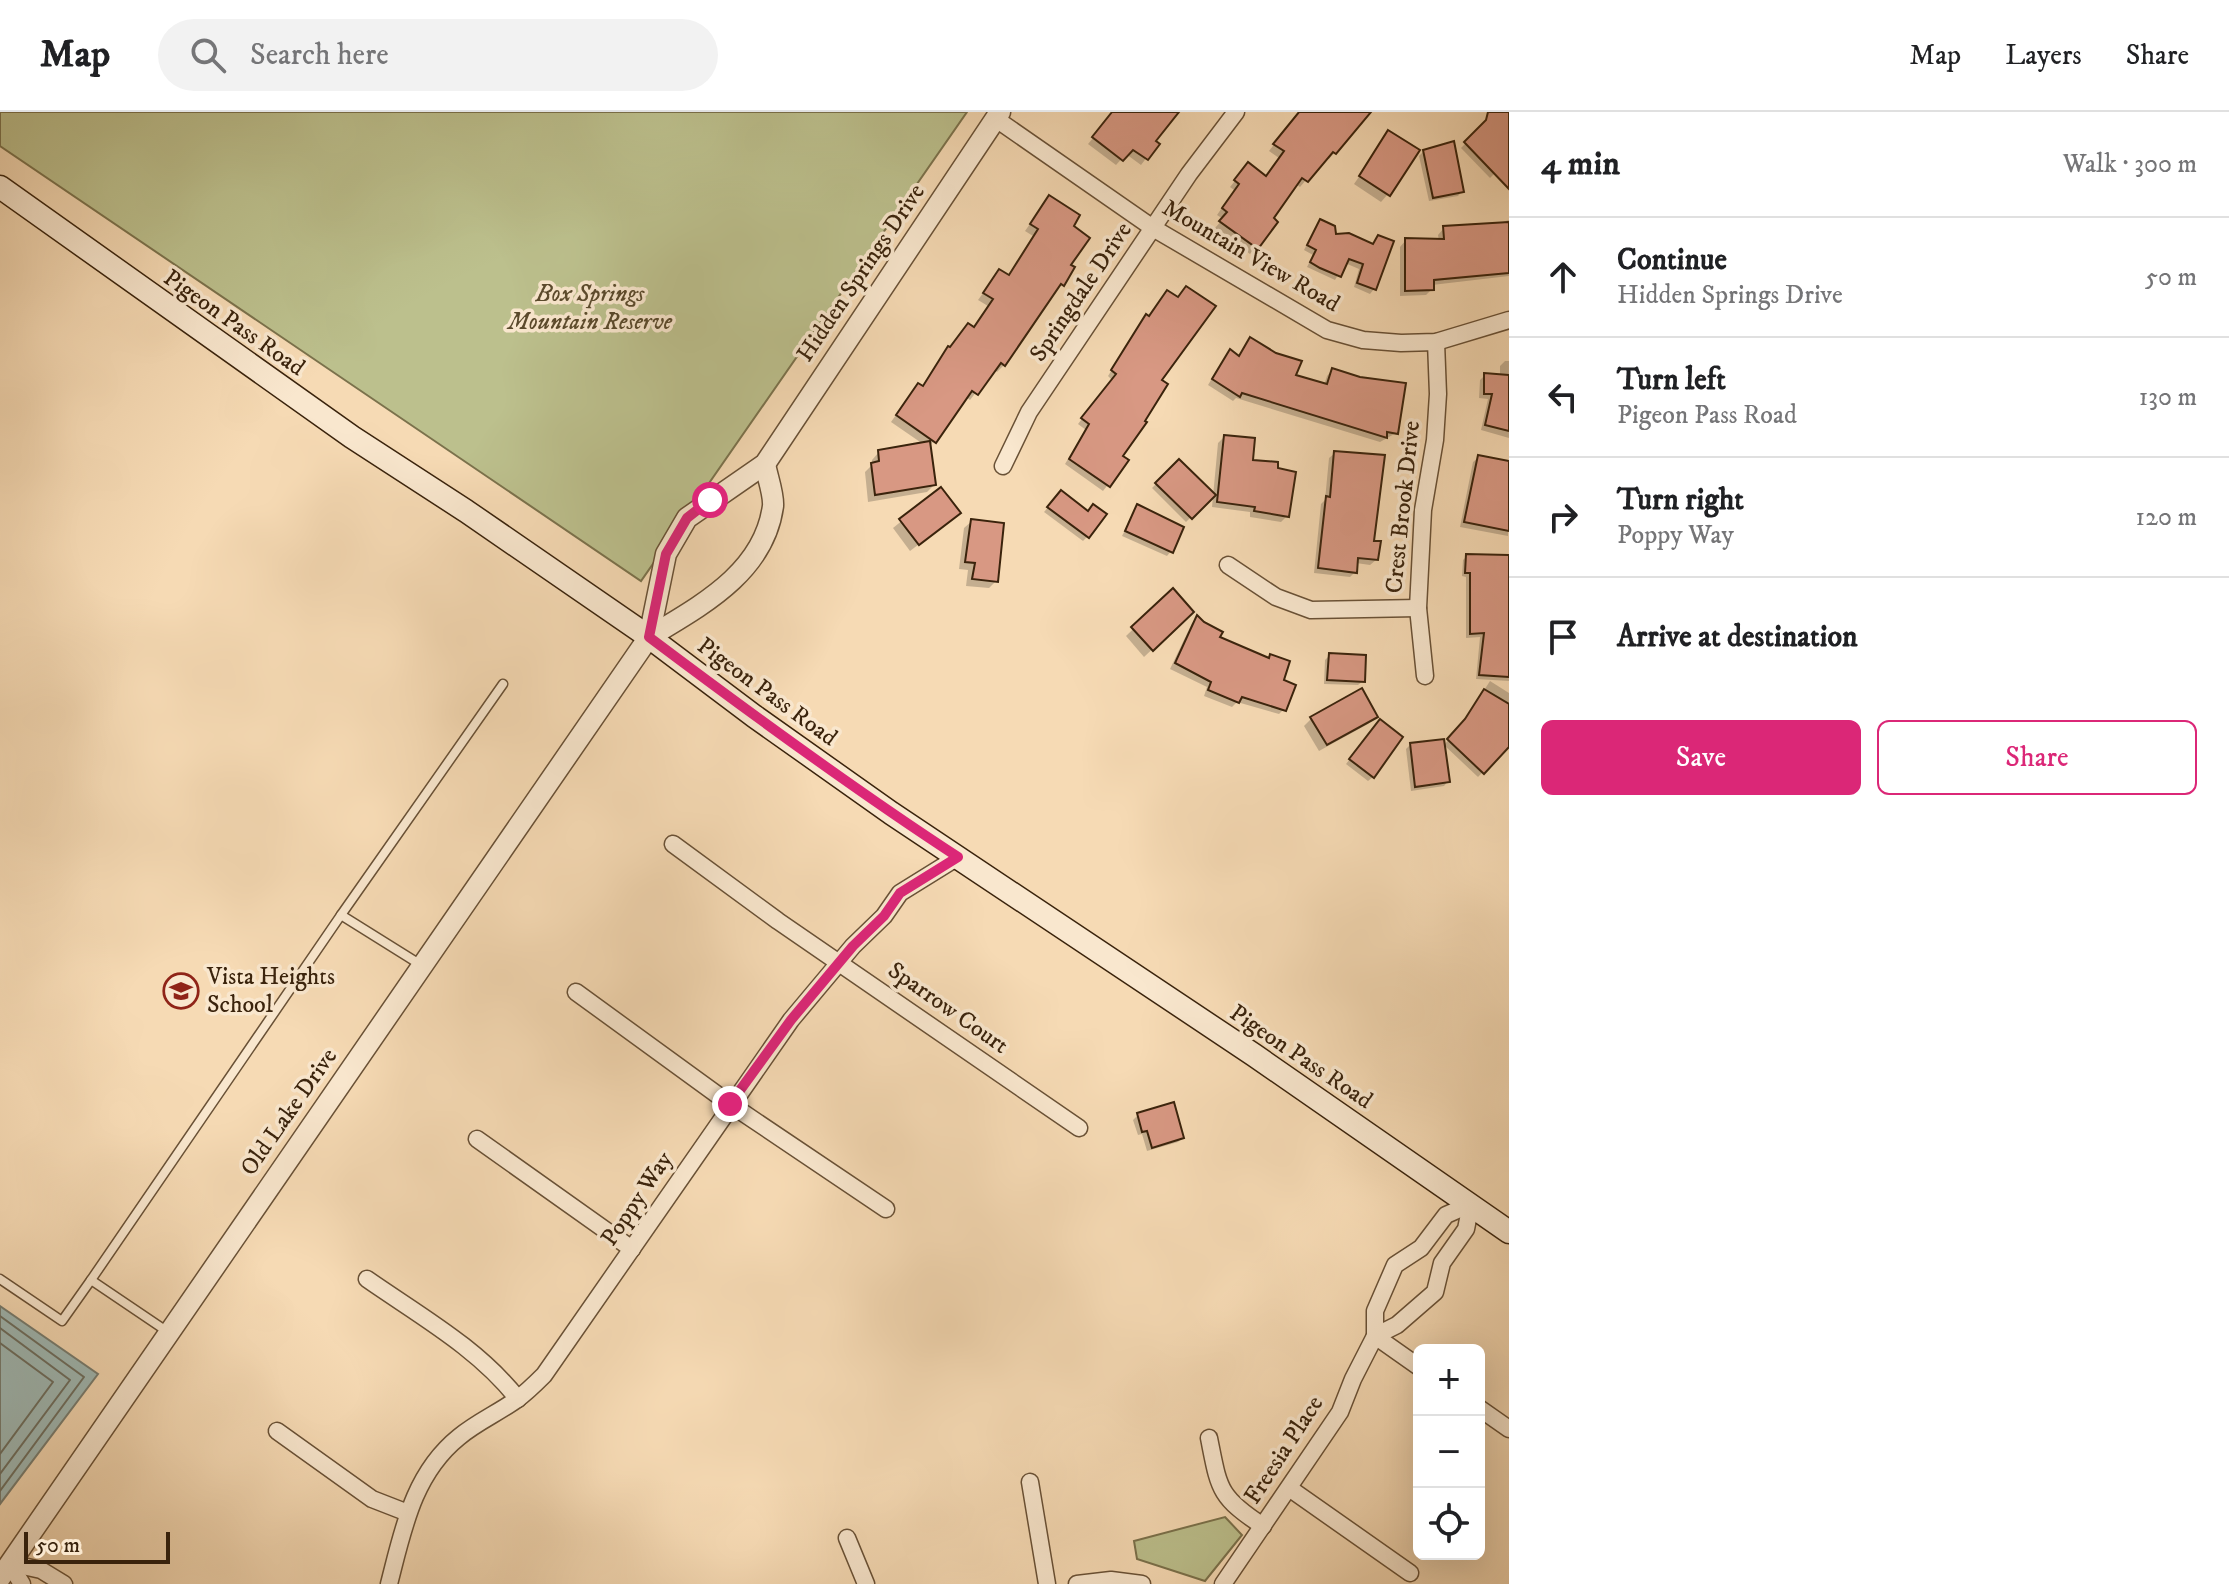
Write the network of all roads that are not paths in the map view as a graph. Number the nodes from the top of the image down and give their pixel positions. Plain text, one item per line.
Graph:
1 (1236, 112) edge
2 (998, 115) edge
3 (0, 187) edge
4 (1153, 228) junction
5 (1509, 320) edge
6 (1436, 342) junction
7 (765, 464) junction
8 (1003, 466) dead end
9 (1228, 565) dead end
10 (1418, 608) junction
11 (649, 637) junction
12 (1425, 676) dead end
13 (503, 684) dead end
14 (673, 844) dead end
15 (958, 857) junction
16 (341, 915) junction
17 (840, 963) junction
18 (422, 965) junction
19 (576, 992) dead end
20 (730, 1104) junction
21 (1079, 1128) dead end
22 (477, 1139) dead end
23 (1471, 1204) junction
24 (886, 1209) dead end
25 (1509, 1232) edge
26 (632, 1249) junction
27 (0, 1279) edge
28 (367, 1279) dead end
29 (91, 1280) junction
30 (169, 1333) junction
31 (1375, 1336) junction
32 (1413, 1363) edge
33 (518, 1399) junction
34 (1485, 1412) edge
35 (1509, 1429) edge
36 (277, 1431) dead end
37 (1209, 1438) dead end
38 (1030, 1482) dead end
39 (1289, 1488) junction
40 (408, 1513) junction
41 (1263, 1526) junction
42 (847, 1538) dead end
43 (5, 1570) edge
44 (1410, 1573) dead end
45 (22, 1584) edge
46 (64, 1584) edge
47 (389, 1584) edge
48 (866, 1584) edge
49 (1047, 1584) edge
50 (1077, 1584) edge
51 (1142, 1584) edge
52 (1223, 1584) edge

1 - 4 street, Springdale Drive
2 - 4 street, Mountain View Road
2 - 7 street, Hidden Springs Drive
3 - 11 main road, Pigeon Pass Road
4 - 6 street, Mountain View Road
4 - 8 street, Springdale Drive
5 - 6 street, Mountain View Road
6 - 10 street, Crest Brook Drive
7 - 11 street, Hidden Springs Drive
7 - 11 street
9 - 10 street
10 - 12 street, Crest Brook Drive
11 - 15 main road, Pigeon Pass Road
11 - 18 street, Old Lake Drive
13 - 16 lane
14 - 17 street, Sparrow Court
15 - 17 street, Poppy Way
15 - 23 main road, Pigeon Pass Road
16 - 18 lane
16 - 29 lane
17 - 20 street, Poppy Way
17 - 21 street, Sparrow Court
18 - 30 street, Old Lake Drive
19 - 20 street
20 - 24 street
20 - 26 street, Poppy Way
22 - 26 street
23 - 25 main road, Pigeon Pass Road
23 - 31 street
23 - 31 street
26 - 33 street, Poppy Way
27 - 29 lane
28 - 33 street
29 - 30 lane
30 - 43 street, Old Lake Drive
31 - 32 street
31 - 39 street, Freesia Place
33 - 40 street, Poppy Way
34 - 35 street
36 - 40 street
37 - 41 street
38 - 49 street
39 - 41 street, Freesia Place
39 - 44 street
40 - 47 street, Poppy Way
41 - 52 street, Freesia Place
42 - 48 street
43 - 45 street
43 - 46 street
50 - 51 street

